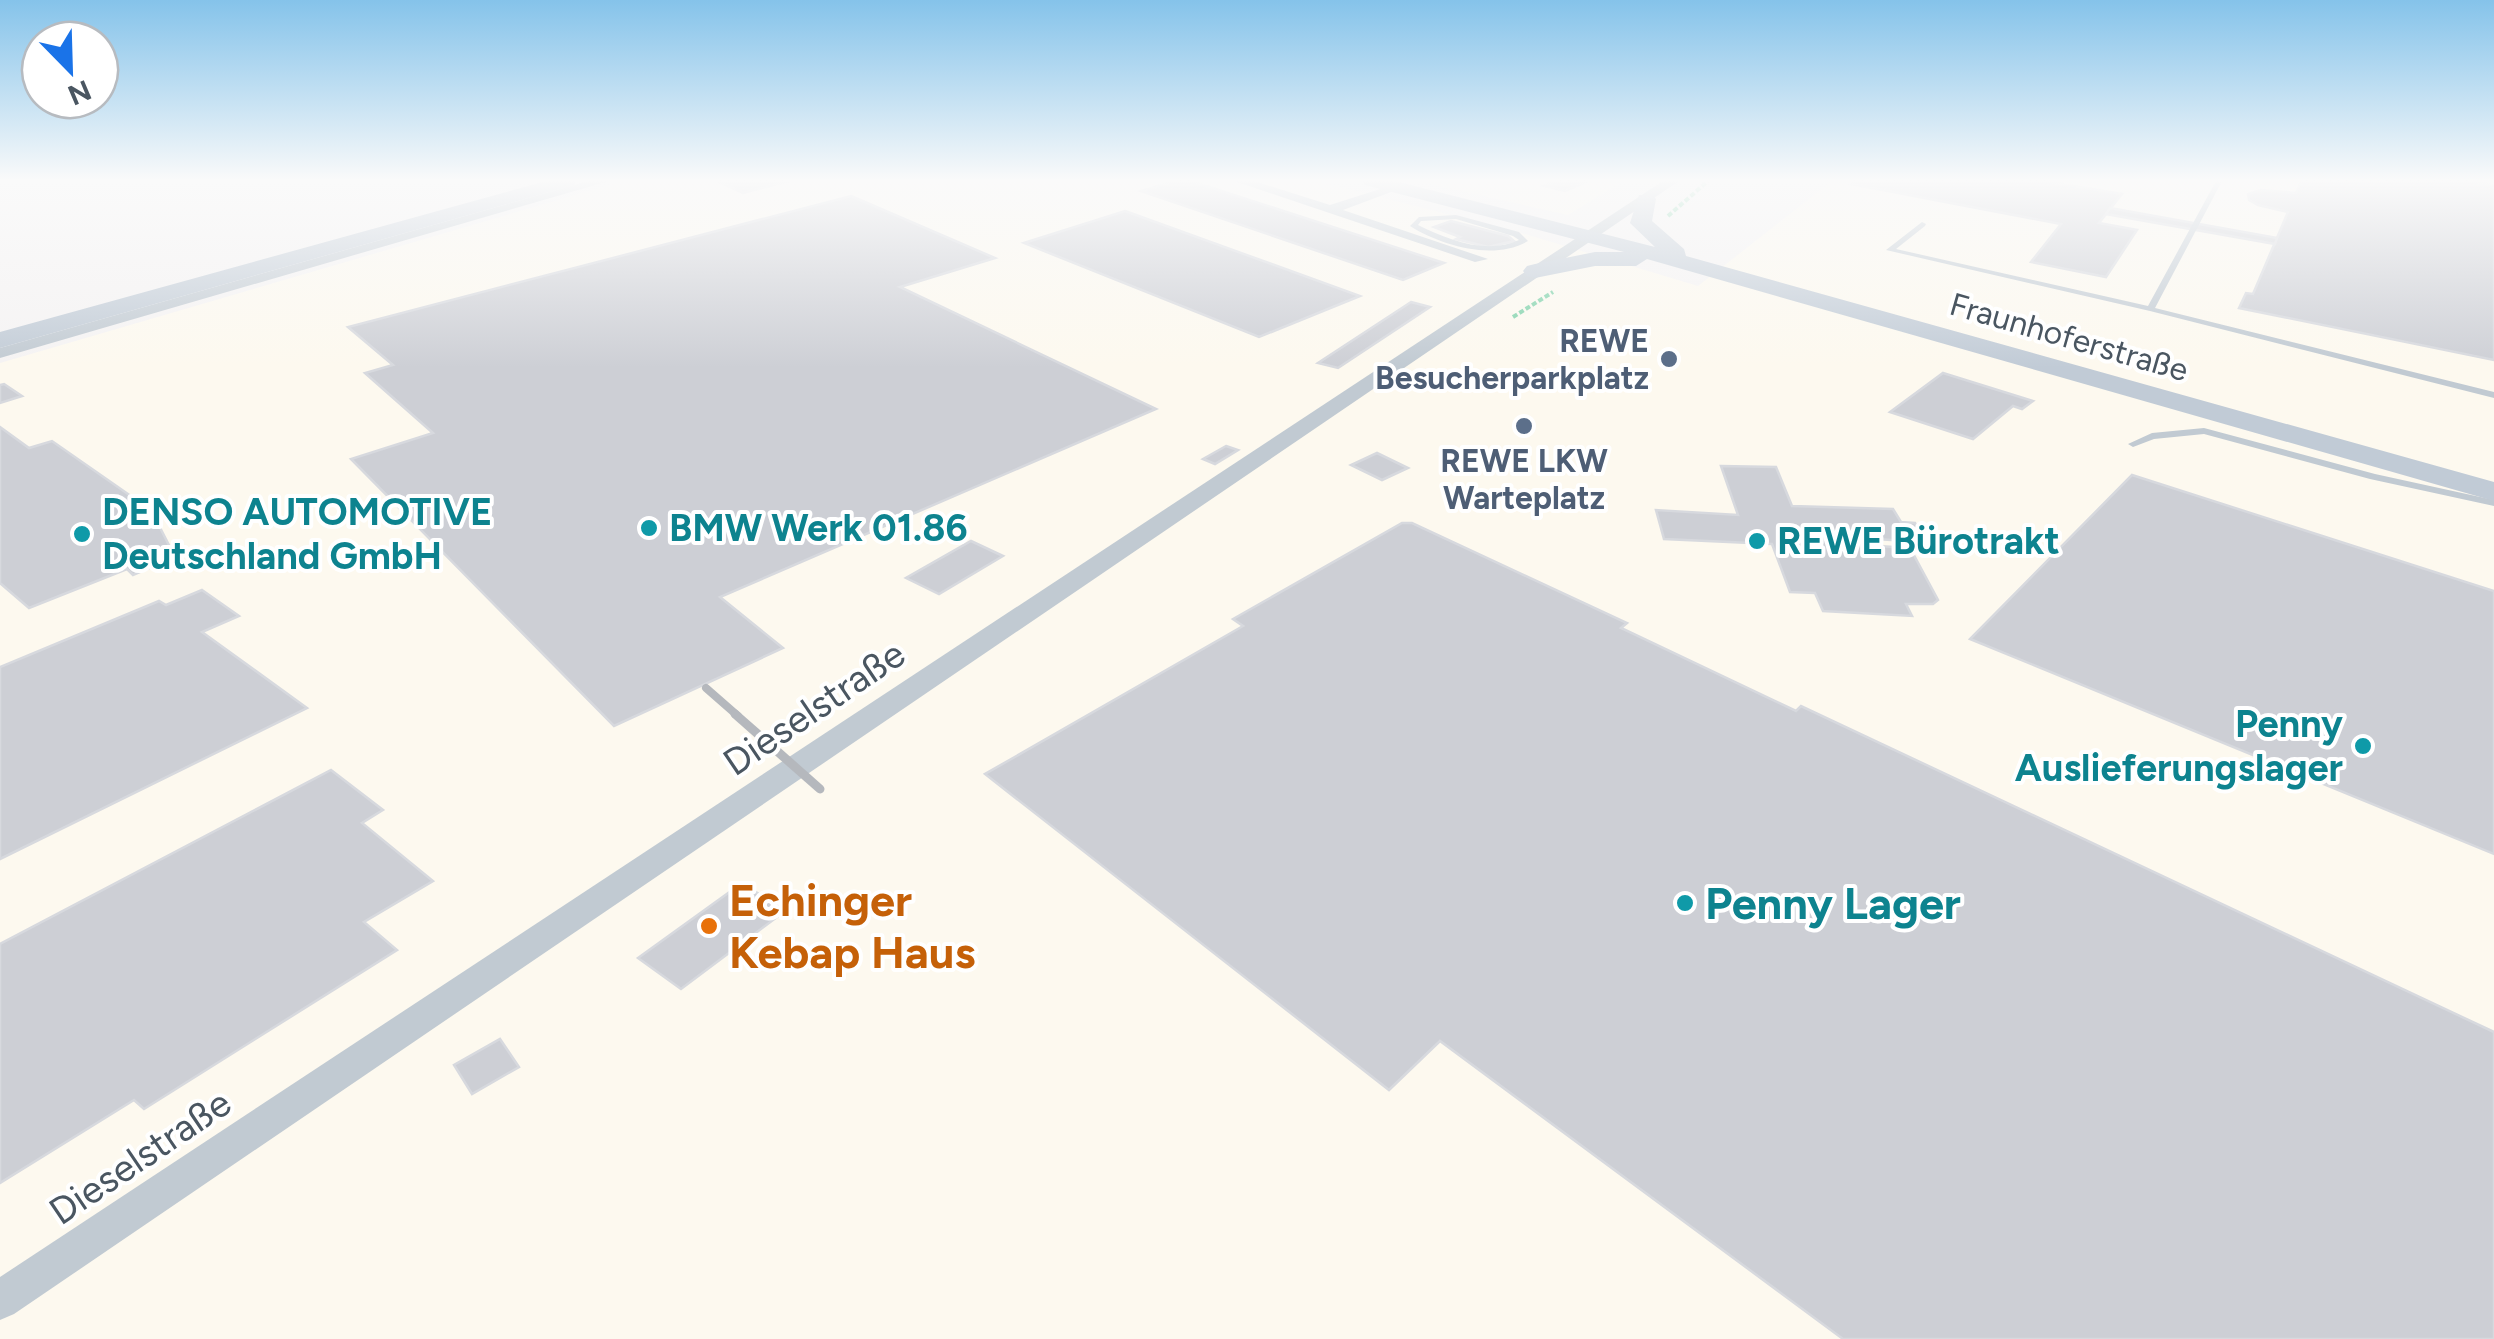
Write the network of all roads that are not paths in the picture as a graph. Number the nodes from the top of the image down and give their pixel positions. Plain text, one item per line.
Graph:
1 (344, 243) edge
2 (385, 243) edge
3 (1434, 243) edge
4 (1467, 243) edge
5 (1520, 243) edge
6 (1579, 243) edge
7 (1617, 243) edge
8 (1660, 243) edge
9 (1898, 243) edge
10 (2185, 243) edge
11 (1480, 259) dead end
12 (1690, 264) junction
13 (1535, 271) junction
14 (1722, 274) junction
15 (2150, 309) junction
16 (0, 340) edge
17 (0, 354) edge
18 (2494, 395) edge
19 (2133, 444) dead end
20 (2494, 492) edge
21 (2494, 503) edge
22 (0, 1300) edge

1 - 16 main road
2 - 17 street
3 - 11 street
4 - 5 lane
6 - 13 street, Dieselstraße
7 - 12 main road, Fraunhoferstraße
8 - 12 main road
9 - 15 lane
10 - 15 lane
12 - 14 main road, Fraunhoferstraße
13 - 14 main road
13 - 22 street, Dieselstraße
14 - 20 main road, Fraunhoferstraße
15 - 18 lane
19 - 21 lane

